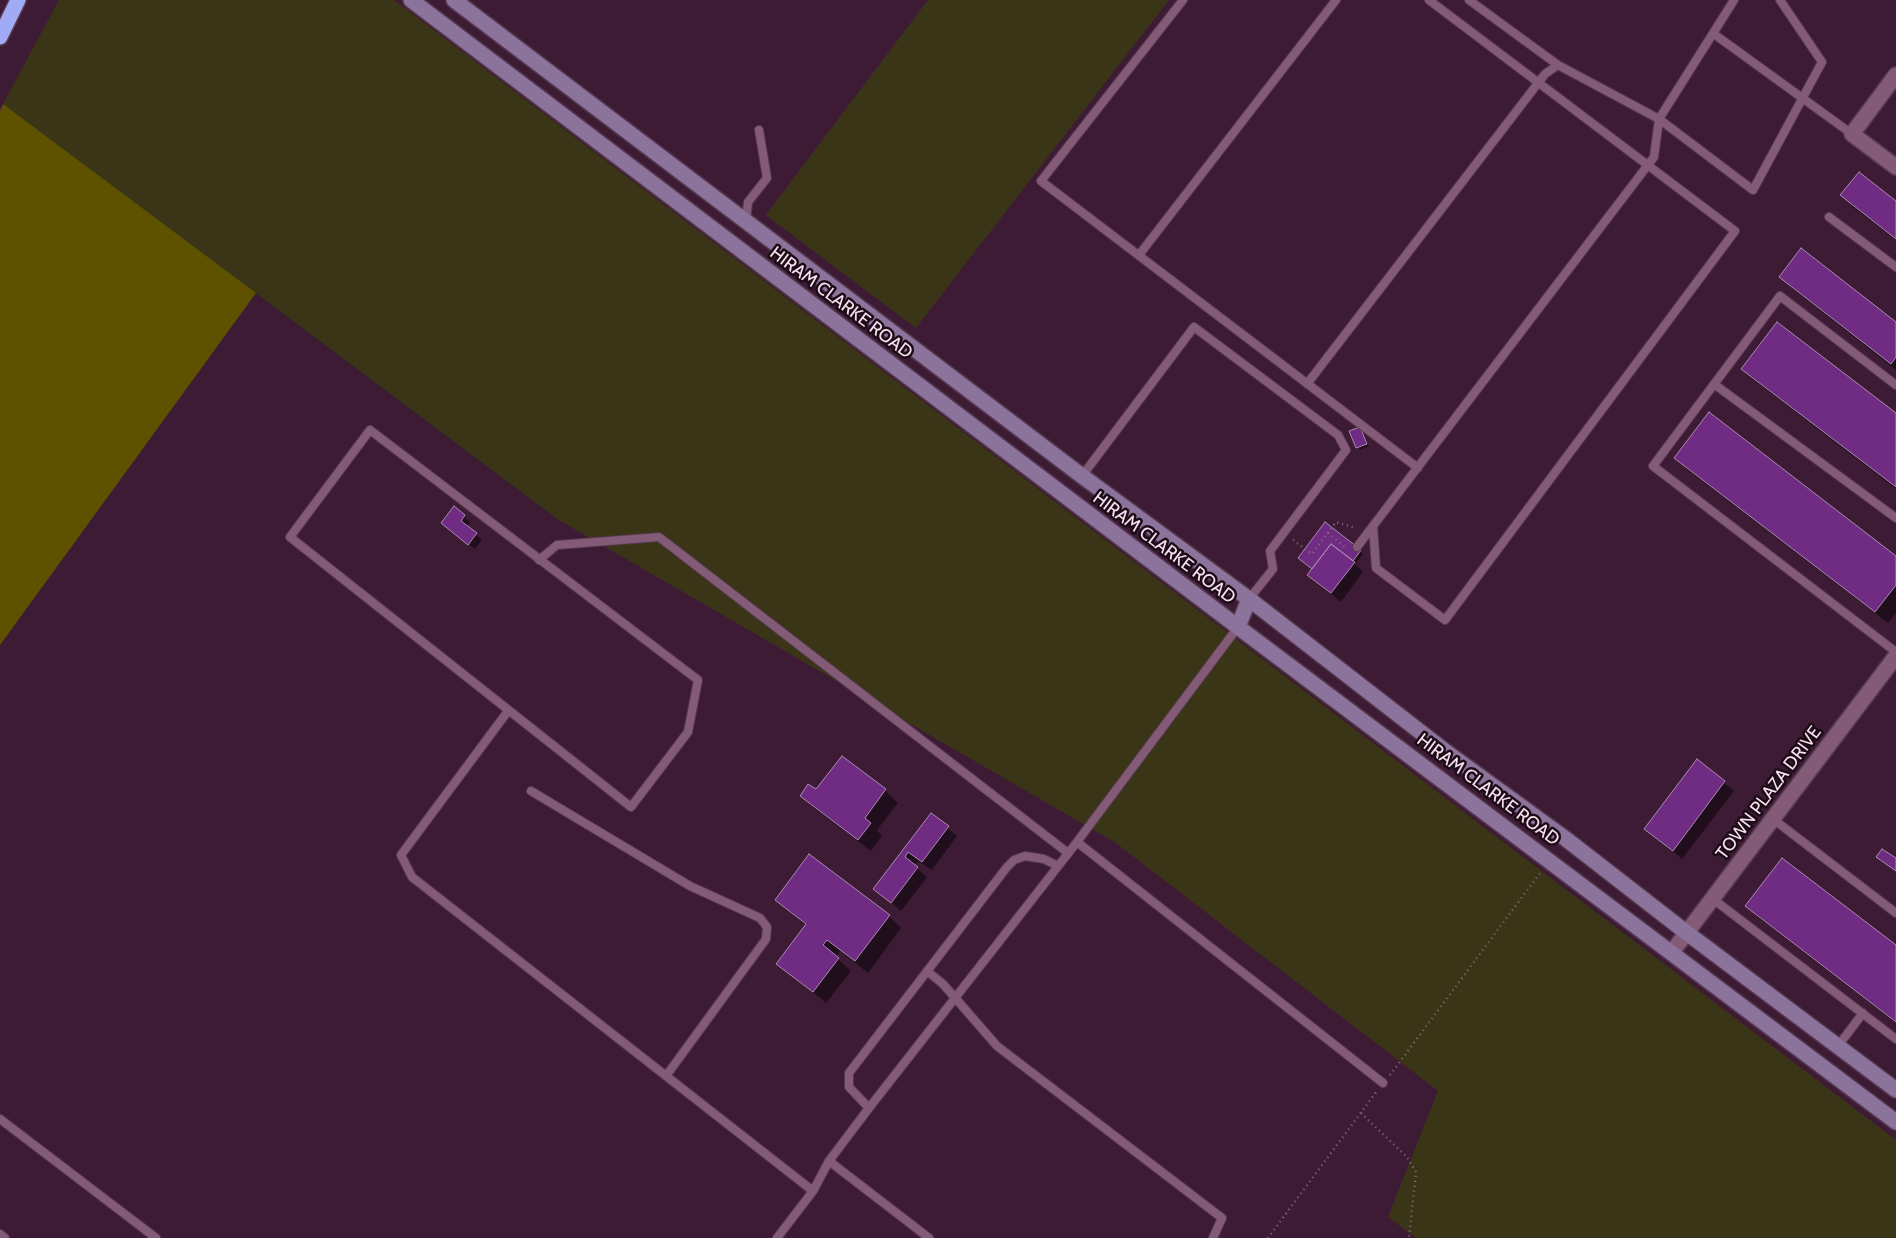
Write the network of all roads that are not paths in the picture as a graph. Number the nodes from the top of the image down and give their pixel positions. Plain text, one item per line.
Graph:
1 (18, 0) edge
2 (411, 0) edge
3 (454, 0) edge
4 (1183, 0) edge
5 (1336, 0) edge
6 (1429, 0) edge
7 (1469, 0) edge
8 (1734, 0) edge
9 (1780, 0) edge
10 (1479, 3) edge
11 (1714, 34) junction
12 (0, 37) edge
13 (1558, 65) junction
14 (1896, 75) edge
15 (555, 77) junction
16 (1538, 82) junction
17 (539, 97) junction
18 (1802, 99) junction
19 (1660, 119) junction
20 (759, 130) dead end
21 (1852, 134) junction
22 (1648, 165) junction
23 (1896, 167) edge
24 (1829, 217) dead end
25 (746, 221) junction
26 (730, 242) junction
27 (1139, 255) junction
28 (1896, 267) edge
29 (916, 349) junction
30 (900, 371) junction
31 (1307, 384) junction
32 (1714, 384) junction
33 (1896, 385) edge
34 (1418, 468) junction
35 (1082, 476) junction
36 (1069, 499) junction
37 (1896, 518) edge
38 (1371, 529) junction
39 (1357, 547) road end
40 (539, 560) junction
41 (1250, 599) junction
42 (1238, 627) junction
43 (1896, 652) edge
44 (1896, 656) edge
45 (508, 711) junction
46 (1445, 751) junction
47 (1431, 771) junction
48 (530, 791) dead end
49 (1773, 819) junction
50 (1078, 842) junction
51 (1068, 854) junction
52 (1058, 866) junction
53 (1713, 899) junction
54 (1896, 913) edge
55 (1687, 933) junction
56 (1672, 952) junction
57 (927, 971) junction
58 (954, 999) junction
59 (1863, 1013) junction
60 (1896, 1038) edge
61 (1838, 1046) junction
62 (1823, 1066) junction
63 (666, 1076) junction
64 (1383, 1083) road end
65 (1896, 1090) edge
66 (869, 1108) junction
67 (0, 1119) edge
68 (1896, 1122) edge
69 (829, 1161) junction
70 (813, 1191) junction
71 (0, 1234) edge
72 (5, 1238) edge
73 (156, 1238) edge
74 (777, 1238) edge
75 (929, 1238) edge
76 (1213, 1238) edge

1 - 12 highway
2 - 17 main road, HIRAM CLARKE ROAD
3 - 15 main road, HIRAM CLARKE ROAD
4 - 27 lane
5 - 27 lane
6 - 16 lane
7 - 10 lane
8 - 11 lane
9 - 18 lane
10 - 13 lane
11 - 18 lane
11 - 19 lane
13 - 16 lane
13 - 19 lane
14 - 21 street
15 - 17 main road
15 - 25 main road, HIRAM CLARKE ROAD
16 - 22 lane
16 - 31 lane
17 - 26 main road, HIRAM CLARKE ROAD
18 - 19 lane
18 - 21 lane
19 - 22 lane
20 - 25 lane
21 - 23 street
22 - 34 lane
22 - 38 lane
24 - 28 lane
25 - 26 main road
25 - 29 main road, HIRAM CLARKE ROAD
26 - 30 main road, HIRAM CLARKE ROAD
27 - 31 lane
29 - 30 main road
29 - 35 main road, HIRAM CLARKE ROAD
30 - 36 main road, HIRAM CLARKE ROAD
31 - 34 lane
32 - 33 lane
32 - 37 lane
32 - 43 lane
34 - 38 lane
35 - 36 main road
35 - 41 main road, HIRAM CLARKE ROAD
35 - 41 lane
36 - 42 main road, HIRAM CLARKE ROAD
38 - 39 lane
40 - 45 lane
40 - 45 lane
40 - 51 lane
41 - 42 main road
41 - 46 main road, HIRAM CLARKE ROAD
42 - 47 main road, HIRAM CLARKE ROAD
42 - 50 lane
44 - 49 street, TOWN PLAZA DRIVE
45 - 63 lane
46 - 47 main road
46 - 55 main road, HIRAM CLARKE ROAD
47 - 56 main road, HIRAM CLARKE ROAD
48 - 63 lane
49 - 53 street, TOWN PLAZA DRIVE
49 - 54 lane
50 - 51 lane
50 - 64 lane
51 - 52 lane
52 - 57 lane
52 - 58 lane
53 - 55 street, TOWN PLAZA DRIVE
53 - 59 lane
55 - 56 street, TOWN PLAZA DRIVE
55 - 61 main road, HIRAM CLARKE ROAD
56 - 62 main road, HIRAM CLARKE ROAD
57 - 58 lane
57 - 66 lane
58 - 66 lane
58 - 76 lane
59 - 60 lane
59 - 61 lane
61 - 62 main road
61 - 65 main road, HIRAM CLARKE ROAD
62 - 68 main road, HIRAM CLARKE ROAD
63 - 70 lane
66 - 69 lane
67 - 73 lane
69 - 70 lane
69 - 75 lane
70 - 74 lane
71 - 72 lane

